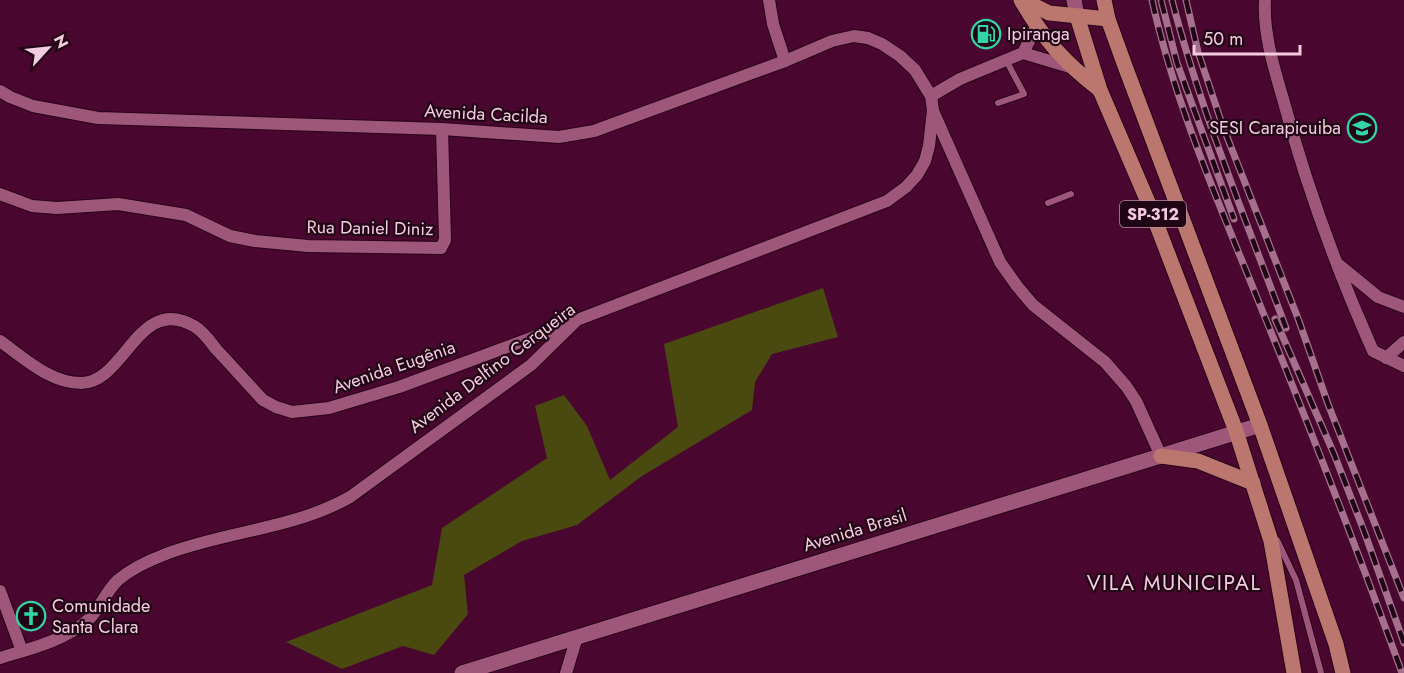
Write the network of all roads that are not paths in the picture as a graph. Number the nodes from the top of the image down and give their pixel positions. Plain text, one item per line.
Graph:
1 (769, 0) edge
2 (1022, 0) edge
3 (1074, 0) edge
4 (1104, 0) edge
5 (1265, 0) edge
6 (1077, 16) junction
7 (1108, 19) junction
8 (1036, 27) junction
9 (1023, 53) junction
10 (1006, 60) junction
11 (785, 61) junction
12 (1070, 67) junction
13 (1100, 90) junction
14 (0, 91) edge
15 (931, 96) junction
16 (998, 103) dead end
17 (933, 110) junction
18 (442, 129) junction
19 (0, 194) edge
20 (1071, 194) dead end
21 (1048, 203) dead end
22 (1335, 262) junction
23 (1404, 308) edge
24 (577, 321) junction
25 (0, 341) edge
26 (1404, 342) edge
27 (1386, 358) junction
28 (1404, 366) edge
29 (1260, 425) junction
30 (1236, 431) junction
31 (1161, 456) junction
32 (1253, 483) junction
33 (1261, 507) junction
34 (0, 591) edge
35 (577, 637) junction
36 (22, 651) junction
37 (0, 658) edge
38 (488, 670) edge
39 (462, 673) edge
40 (566, 673) edge
41 (1294, 673) edge
42 (1321, 673) edge
43 (1343, 673) edge

1 - 11 street
2 - 6 main road
2 - 8 main road
3 - 6 main road, SP-312
4 - 7 main road, SP-312
5 - 22 street
6 - 7 main road
6 - 13 main road, SP-312
7 - 29 main road, SP-312
8 - 9 street
8 - 12 main road
9 - 10 street
9 - 12 street
10 - 15 street
10 - 16 lane
11 - 15 street, Avenida Cacilda
11 - 18 street, Avenida Cacilda
12 - 13 main road
13 - 30 main road, SP-312
14 - 18 street, Avenida Cacilda
15 - 17 street, Avenida Delfino Cerqueira
17 - 24 street, Avenida Delfino Cerqueira
17 - 31 street
18 - 19 street, Rua Daniel Diniz
20 - 21 lane
22 - 23 street
22 - 27 street
24 - 25 street, Avenida Eugênia
24 - 36 street, Avenida Delfino Cerqueira
26 - 27 street
27 - 28 street
29 - 30 main road, Avenida Brasil
29 - 43 main road, SP-312
30 - 31 main road, Avenida Brasil
30 - 32 main road, SP-312
31 - 32 main road
31 - 35 main road, Avenida Brasil
32 - 33 main road, SP-312
33 - 41 main road, SP-312
33 - 42 lane
34 - 36 street
35 - 38 main road, Avenida Brasil
35 - 40 street
36 - 37 street, Avenida Delfino Cerqueira
38 - 39 main road, Avenida Brasil

